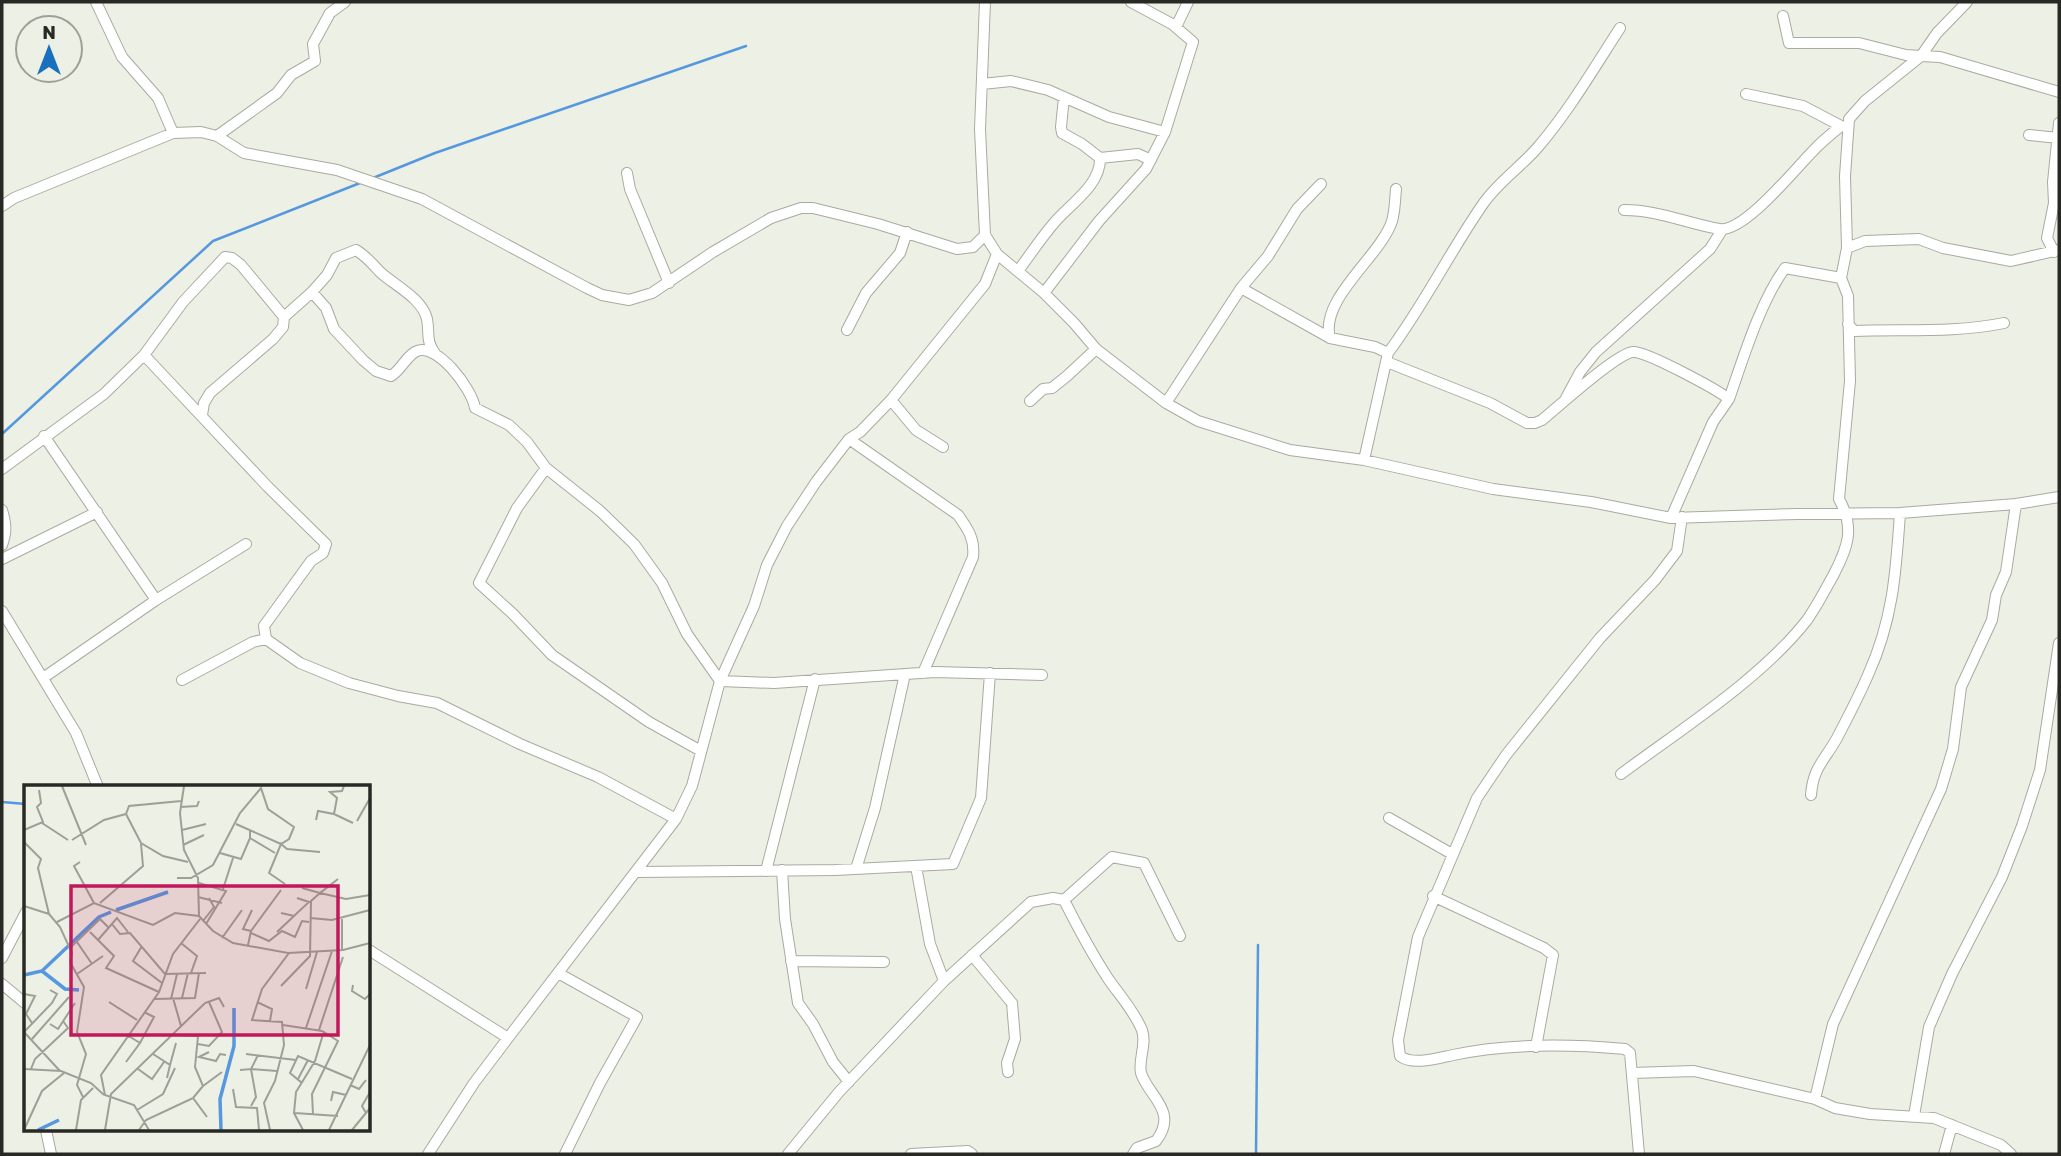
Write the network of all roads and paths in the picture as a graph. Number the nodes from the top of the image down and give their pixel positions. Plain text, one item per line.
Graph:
1 (96, 2) edge
2 (345, 2) edge
3 (985, 2) edge
4 (1131, 2) edge
5 (1188, 2) edge
6 (1967, 2) edge
7 (1783, 16) dead end
8 (1175, 27) junction
9 (1619, 28) dead end
10 (1921, 56) junction
11 (982, 84) junction
12 (2059, 92) edge
13 (1746, 94) dead end
14 (1064, 97) junction
15 (1849, 102) dead end
16 (1845, 122) junction
17 (2059, 123) edge
18 (1165, 132) junction
19 (173, 133) junction
20 (2029, 135) dead end
21 (217, 136) junction
22 (2058, 138) edge
23 (1100, 158) junction
24 (1152, 160) junction
25 (627, 173) dead end
26 (1321, 184) dead end
27 (1396, 188) dead end
28 (2, 206) edge
29 (1623, 210) dead end
30 (1722, 230) junction
31 (908, 232) junction
32 (985, 235) junction
33 (1847, 248) junction
34 (2057, 251) edge
35 (997, 254) junction
36 (1018, 271) junction
37 (1841, 278) junction
38 (669, 283) junction
39 (1241, 288) junction
40 (312, 292) junction
41 (1044, 293) junction
42 (284, 317) junction
43 (2004, 323) dead end
44 (1848, 324) junction
45 (847, 330) dead end
46 (1330, 338) junction
47 (1096, 349) junction
48 (144, 355) junction
49 (437, 357) junction
50 (1387, 357) junction
51 (1729, 399) junction
52 (891, 400) junction
53 (1030, 401) dead end
54 (1564, 402) junction
55 (1166, 403) junction
56 (202, 415) junction
57 (44, 436) junction
58 (849, 439) junction
59 (943, 447) dead end
60 (1364, 460) junction
61 (546, 468) junction
62 (2, 469) edge
63 (2059, 497) edge
64 (2016, 504) junction
65 (2, 510) edge
66 (97, 512) junction
67 (1900, 513) junction
68 (1848, 515) junction
69 (1676, 518) junction
70 (246, 544) dead end
71 (2, 545) edge
72 (2, 559) edge
73 (156, 600) junction
74 (2, 611) edge
75 (265, 639) junction
76 (2059, 643) edge
77 (923, 673) junction
78 (990, 673) junction
79 (905, 674) junction
80 (1042, 675) dead end
81 (43, 678) junction
82 (815, 679) junction
83 (182, 680) dead end
84 (720, 681) junction
85 (701, 751) junction
86 (1621, 774) dead end
87 (98, 785) edge
88 (1811, 795) dead end
89 (1389, 818) dead end
90 (676, 820) junction
91 (1452, 854) junction
92 (916, 866) junction
93 (856, 869) junction
94 (782, 870) junction
95 (637, 872) junction
96 (766, 872) junction
97 (1433, 896) junction
98 (1064, 900) junction
99 (24, 916) edge
100 (1180, 936) dead end
101 (371, 951) edge
102 (972, 955) junction
103 (2, 958) edge
104 (791, 961) junction
105 (884, 962) dead end
106 (558, 973) junction
107 (944, 981) junction
108 (2, 984) edge
109 (24, 1002) edge
110 (508, 1038) junction
111 (1536, 1047) junction
112 (1008, 1072) dead end
113 (1632, 1073) junction
114 (849, 1082) junction
115 (1815, 1099) junction
116 (1914, 1116) junction
117 (1952, 1125) junction
118 (46, 1132) edge
119 (795, 1153) edge
120 (51, 1154) edge
121 (429, 1154) edge
122 (565, 1154) edge
123 (911, 1154) edge
124 (972, 1154) edge
125 (1133, 1154) edge
126 (1639, 1154) edge
127 (1944, 1154) edge
128 (2011, 1154) edge

1 - 19 street
2 - 21 street
3 - 11 street
4 - 8 street
5 - 8 street
6 - 10 street
7 - 10 street
8 - 18 street
9 - 50 street
10 - 12 street
10 - 16 street
11 - 14 street
11 - 32 street
13 - 16 street
14 - 18 street
14 - 23 street
15 - 16 street
16 - 30 street
16 - 33 street
17 - 22 street
18 - 24 street
19 - 21 street
19 - 28 street
20 - 22 street
21 - 38 street
22 - 34 street
23 - 24 street
23 - 36 street
24 - 41 street
25 - 38 street
26 - 39 street
27 - 46 street
29 - 30 street
30 - 54 street
31 - 32 street
31 - 38 street
31 - 45 street
32 - 35 street
33 - 34 street
33 - 37 street
35 - 36 street
35 - 52 street
36 - 41 street
37 - 44 street
37 - 51 street
39 - 46 street
39 - 55 street
40 - 42 street
40 - 49 street
40 - 49 street
41 - 47 street
42 - 48 street
42 - 56 street
43 - 44 street
44 - 68 street
46 - 50 street
47 - 53 street
47 - 55 street
48 - 56 street
48 - 57 street
49 - 61 street
50 - 54 street
50 - 60 street
51 - 54 street
51 - 69 street
52 - 58 street
52 - 59 street
55 - 60 street
56 - 75 street
57 - 62 street
57 - 66 street
58 - 77 street
58 - 84 street
60 - 69 street
61 - 84 street
61 - 85 street
63 - 64 street
64 - 67 street
64 - 115 street
65 - 71 street
66 - 72 street
66 - 73 street
67 - 68 street
67 - 88 street
68 - 69 street
68 - 86 street
69 - 91 street
70 - 73 street
73 - 81 street
74 - 81 street
75 - 83 street
75 - 90 street
76 - 116 street
77 - 78 street
77 - 79 street
78 - 80 street
78 - 92 street
79 - 82 street
79 - 93 street
81 - 87 street
82 - 84 street
82 - 96 street
84 - 85 street
85 - 90 street
89 - 91 street
90 - 95 street
91 - 97 street
92 - 93 street
92 - 107 street
93 - 94 street
94 - 96 street
94 - 104 street
95 - 96 street
95 - 106 street
97 - 111 street
97 - 111 street
98 - 100 street
98 - 102 street
98 - 125 street
99 - 103 street
101 - 110 street
102 - 107 street
102 - 112 street
104 - 105 street
104 - 114 street
106 - 110 street
106 - 122 street
107 - 114 street
108 - 109 street
110 - 121 street
111 - 113 street
113 - 115 street
113 - 126 street
114 - 119 street
115 - 116 street
116 - 117 street
117 - 127 street
117 - 128 street
118 - 120 street
123 - 124 street

